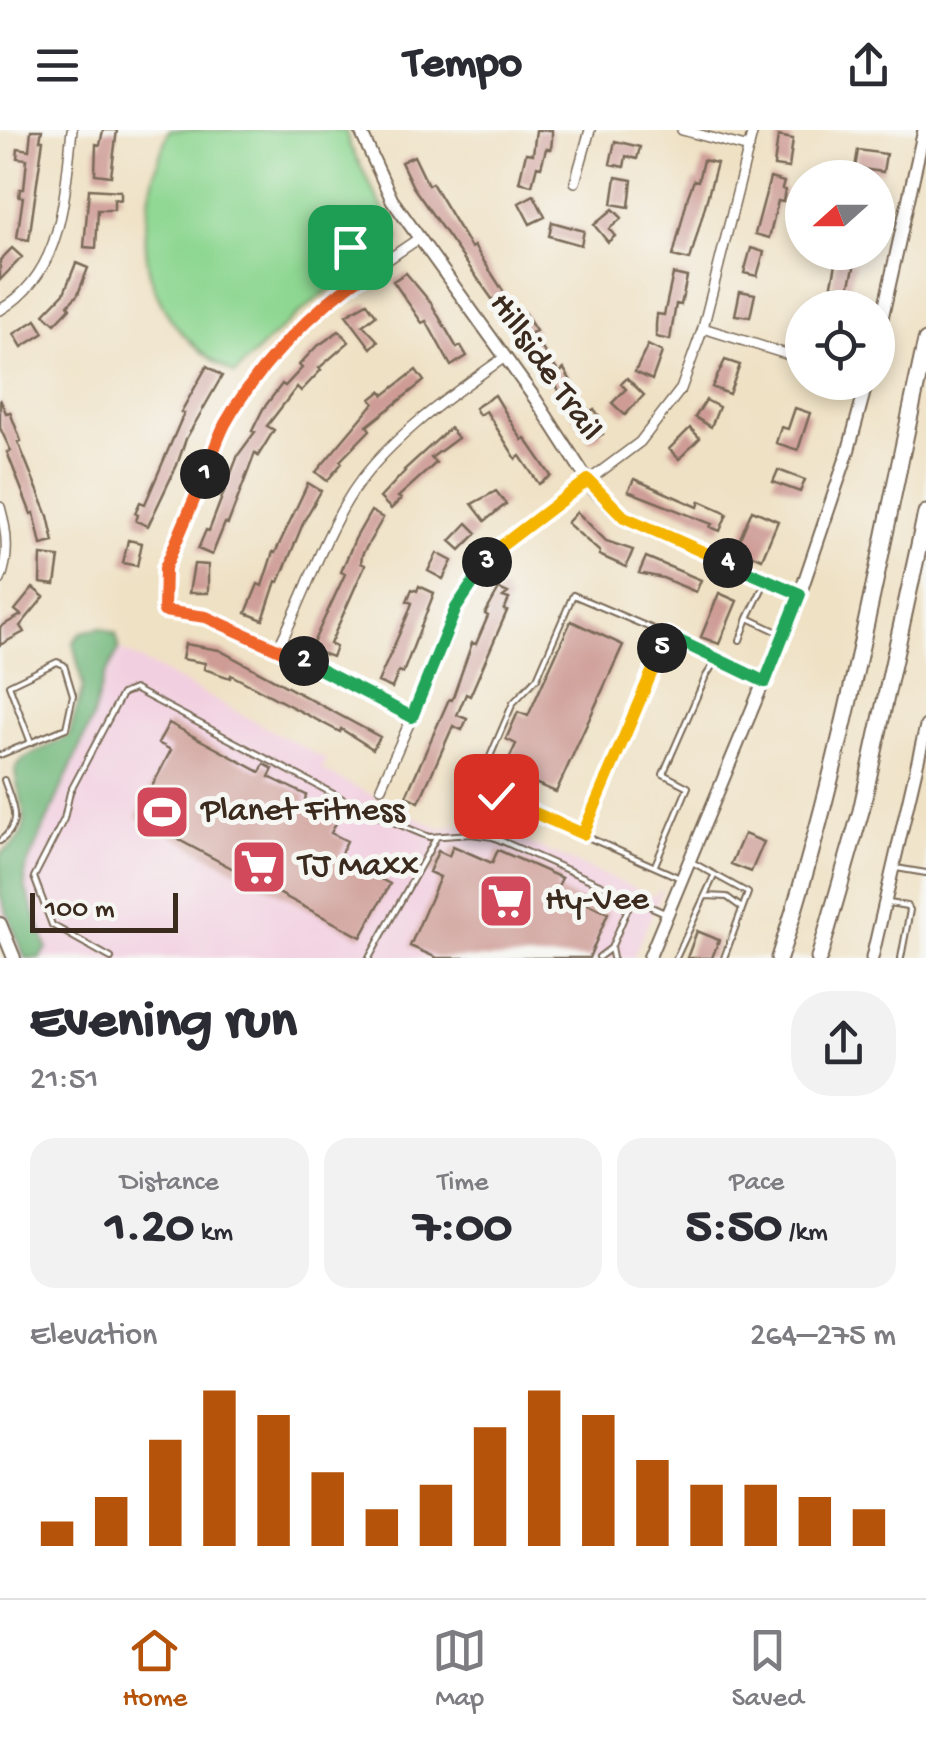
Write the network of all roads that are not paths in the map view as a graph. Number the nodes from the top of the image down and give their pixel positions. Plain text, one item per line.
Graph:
1 (72, 130) edge
2 (360, 130) edge
3 (590, 130) edge
4 (682, 130) edge
5 (754, 130) edge
6 (924, 130) edge
7 (749, 148) junction
8 (575, 182) dead end
9 (380, 228) dead end
10 (418, 238) junction
11 (368, 272) junction
12 (888, 290) edge
13 (0, 310) edge
14 (702, 328) junction
15 (926, 341) edge
16 (785, 354) edge
17 (505, 356) junction
18 (862, 400) edge
19 (588, 480) junction
20 (0, 506) edge
21 (926, 513) edge
22 (767, 579) junction
23 (0, 580) edge
24 (800, 594) junction
25 (748, 618) junction
26 (667, 635) junction
27 (784, 635) junction
28 (740, 640) dead end
29 (278, 648) junction
30 (717, 659) junction
31 (765, 682) junction
32 (412, 717) junction
33 (926, 726) edge
34 (31, 743) junction
35 (0, 755) edge
36 (4, 780) dead end
37 (381, 788) dead end
38 (583, 834) junction
39 (436, 838) junction
40 (0, 841) edge
41 (688, 860) junction
42 (654, 866) junction
43 (893, 867) junction
44 (926, 873) edge
45 (715, 874) junction
46 (680, 878) junction
47 (704, 896) junction
48 (632, 899) junction
49 (884, 903) junction
50 (742, 908) junction
51 (665, 914) junction
52 (0, 924) edge
53 (611, 948) junction
54 (373, 957) edge
55 (599, 957) edge
56 (14, 958) edge
57 (111, 958) edge
58 (612, 958) edge
59 (648, 958) edge
60 (676, 958) edge
61 (724, 958) edge
62 (779, 958) edge
63 (819, 958) edge
64 (872, 958) edge
65 (900, 958) edge

1 - 13 street
2 - 10 street, Hillside Trail
3 - 8 street
4 - 7 street
5 - 7 street
6 - 12 street
7 - 14 street
9 - 11 lane
10 - 11 street
10 - 17 street, Hillside Trail
11 - 29 street
14 - 16 street
14 - 19 street
15 - 62 highway
17 - 19 street, Hillside Trail
17 - 29 street
18 - 24 street
19 - 22 street, Hillside Trail
19 - 32 street
20 - 23 street
21 - 63 highway
22 - 24 street, Hillside Trail
22 - 25 lane
24 - 27 street
25 - 27 lane
25 - 28 lane
26 - 30 lane
26 - 38 lane
26 - 38 lane
27 - 31 street
29 - 32 street
30 - 31 lane
30 - 42 lane
31 - 41 street
32 - 37 street
33 - 43 street
34 - 34 lane
34 - 35 lane
36 - 40 lane
38 - 42 lane
39 - 48 lane
39 - 54 lane
39 - 57 lane
41 - 45 lane
41 - 46 street
42 - 46 lane
43 - 44 lane
43 - 49 street
45 - 47 lane
45 - 50 lane
46 - 51 street
47 - 50 lane
47 - 60 lane
48 - 51 lane
48 - 53 lane
49 - 64 street
49 - 65 lane
50 - 61 lane
51 - 59 street
52 - 56 main road
53 - 55 lane
53 - 58 lane

